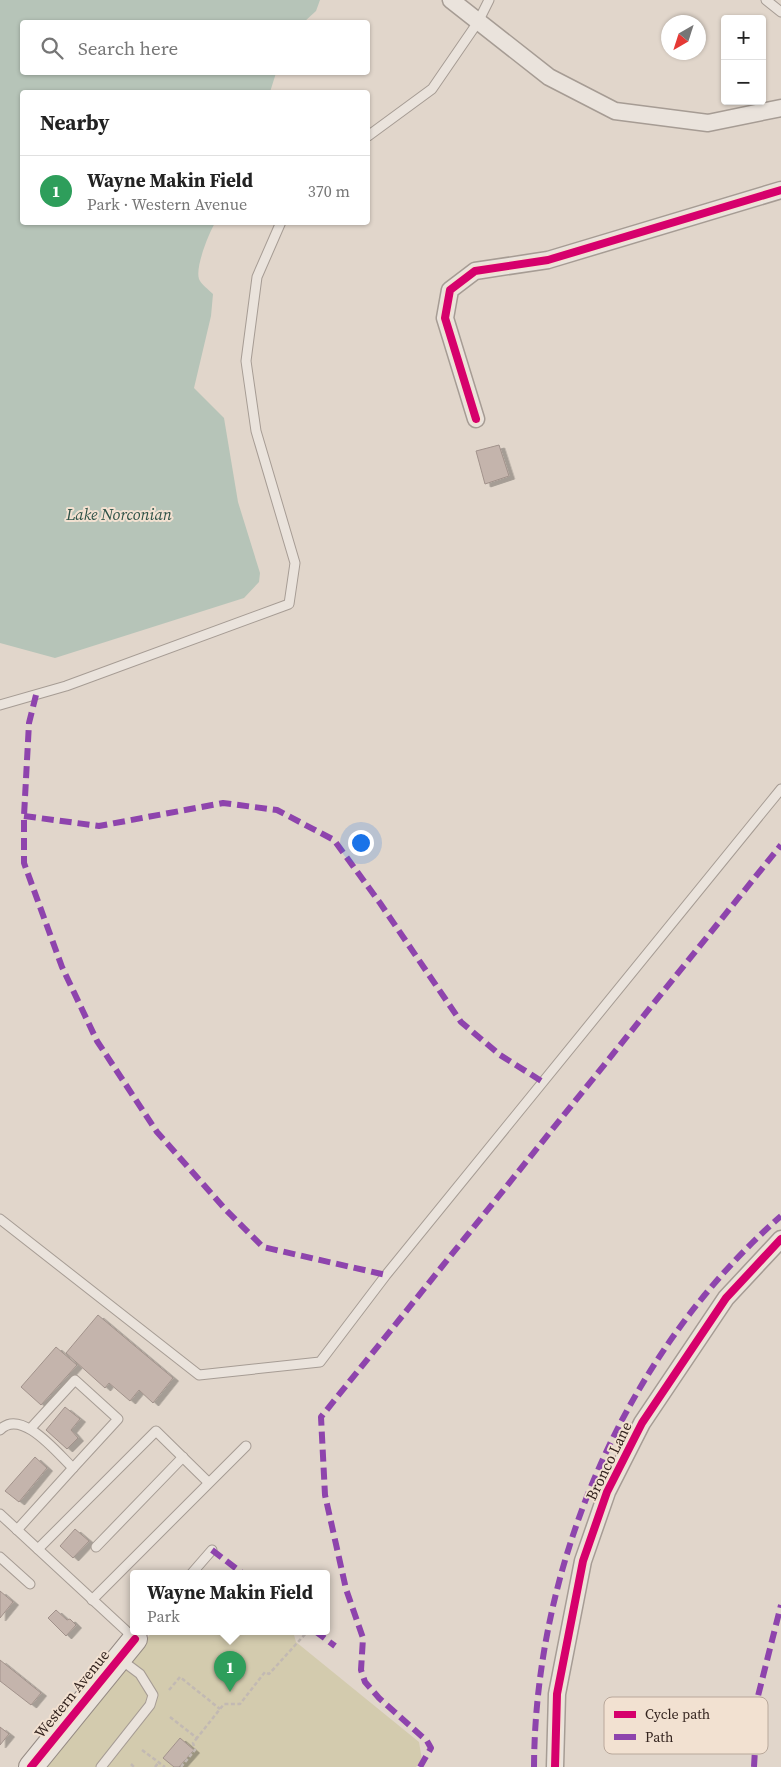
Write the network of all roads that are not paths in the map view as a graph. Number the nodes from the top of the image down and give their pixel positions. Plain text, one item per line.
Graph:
1 (451, 0) edge
2 (490, 0) edge
3 (766, 0) edge
4 (781, 12) edge
5 (478, 22) junction
6 (781, 108) edge
7 (370, 135) edge
8 (781, 190) edge
9 (280, 225) edge
10 (476, 419) dead end
11 (0, 705) edge
12 (781, 789) edge
13 (0, 1218) edge
14 (781, 1239) edge
15 (31, 1428) junction
16 (0, 1430) edge
17 (246, 1446) dead end
18 (183, 1457) junction
19 (73, 1468) junction
20 (208, 1482) junction
21 (0, 1514) edge
22 (17, 1530) junction
23 (96, 1548) dead end
24 (38, 1549) junction
25 (212, 1550) dead end
26 (0, 1557) edge
27 (195, 1570) edge
28 (30, 1584) dead end
29 (92, 1600) junction
30 (130, 1628) edge
31 (139, 1635) edge
32 (119, 1658) junction
33 (31, 1767) edge
34 (101, 1767) edge
35 (555, 1767) edge

1 - 5 street
2 - 5 lane
3 - 4 lane
5 - 6 street
5 - 7 lane
8 - 10 street
9 - 11 lane
12 - 13 lane
14 - 35 street, Bronco Lane
15 - 16 lane
15 - 19 lane
15 - 19 lane
17 - 20 lane
18 - 20 lane
18 - 23 lane
18 - 24 lane
19 - 22 lane
20 - 29 lane
21 - 22 lane
22 - 24 lane
24 - 29 lane
25 - 27 lane
26 - 28 lane
29 - 30 lane
31 - 32 street, Western Avenue
32 - 33 street, Western Avenue
32 - 34 lane

